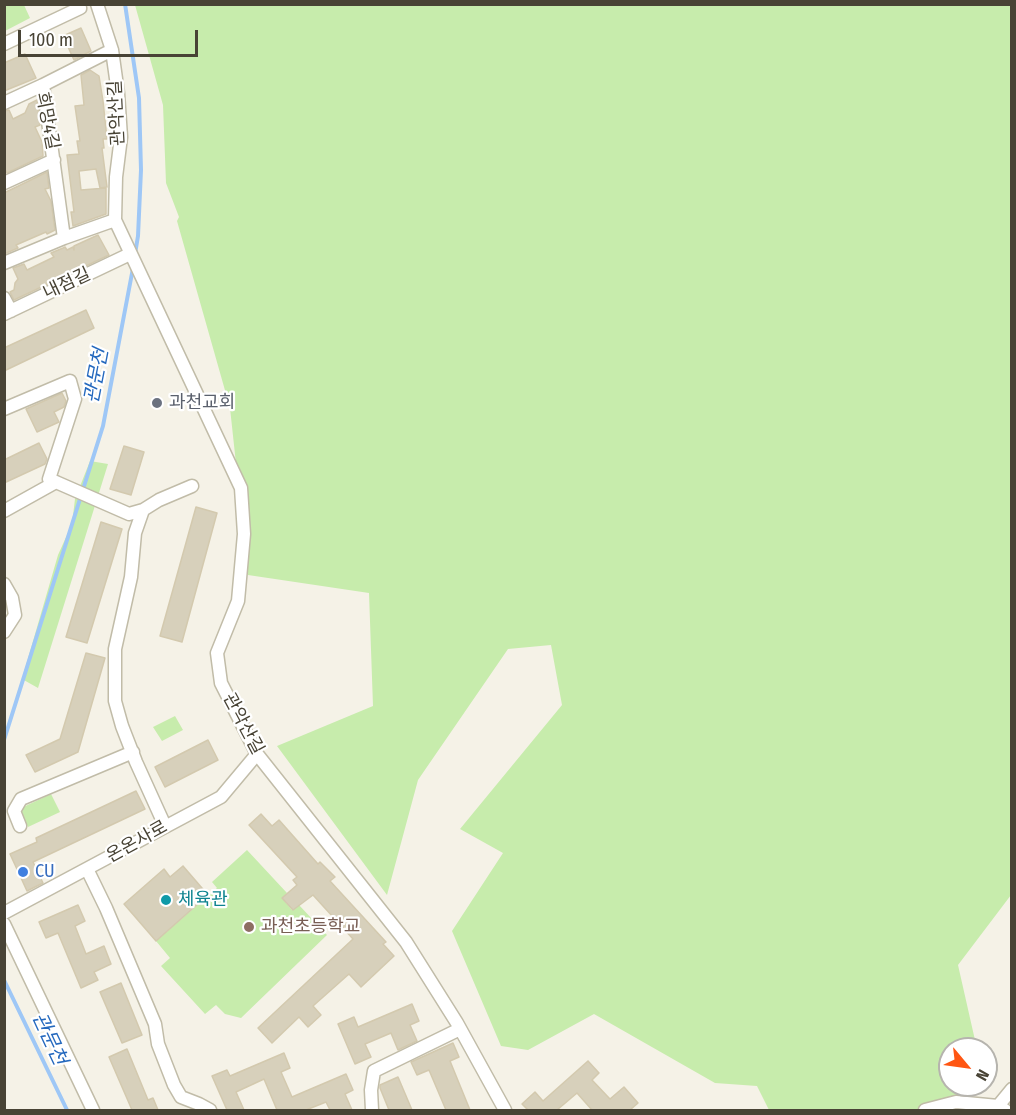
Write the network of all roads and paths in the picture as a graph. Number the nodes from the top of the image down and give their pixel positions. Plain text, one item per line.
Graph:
1 (79, 4) edge
2 (97, 4) edge
3 (4, 44) edge
4 (112, 50) junction
5 (43, 84) junction
6 (4, 103) edge
7 (54, 160) junction
8 (4, 183) edge
9 (116, 220) junction
10 (64, 238) junction
11 (131, 255) junction
12 (4, 263) edge
13 (4, 297) edge
14 (8, 312) edge
15 (4, 409) edge
16 (56, 482) junction
17 (192, 486) dead end
18 (143, 510) junction
19 (4, 511) edge
20 (4, 584) edge
21 (4, 632) edge
22 (133, 752) junction
23 (257, 754) junction
24 (20, 826) dead end
25 (165, 826) junction
26 (87, 869) junction
27 (4, 913) edge
28 (4, 924) edge
29 (460, 1029) junction
30 (1011, 1089) edge
31 (1002, 1108) edge
32 (93, 1110) edge
33 (210, 1110) edge
34 (372, 1110) edge
35 (505, 1110) edge
36 (925, 1110) edge

1 - 3 street
2 - 4 street, 관악산길
4 - 5 street
4 - 9 street, 관악산길
5 - 6 street, 희망4길
5 - 7 street, 희망4길
7 - 8 street, 희망4길
7 - 10 street, 희망4길
9 - 10 street
9 - 11 street, 관악산길
10 - 12 street
11 - 14 street, 내점길
11 - 23 street, 관악산길
13 - 14 street
15 - 16 street
16 - 18 street
16 - 19 street
17 - 18 street
18 - 22 street
20 - 21 street
22 - 24 street
22 - 25 street
23 - 25 street, 온온사로
23 - 29 street, 관악산길
25 - 26 street, 온온사로
26 - 27 street, 온온사로
26 - 33 street
28 - 32 street
29 - 34 street
29 - 35 street, 관악산길
30 - 31 street
31 - 36 street

